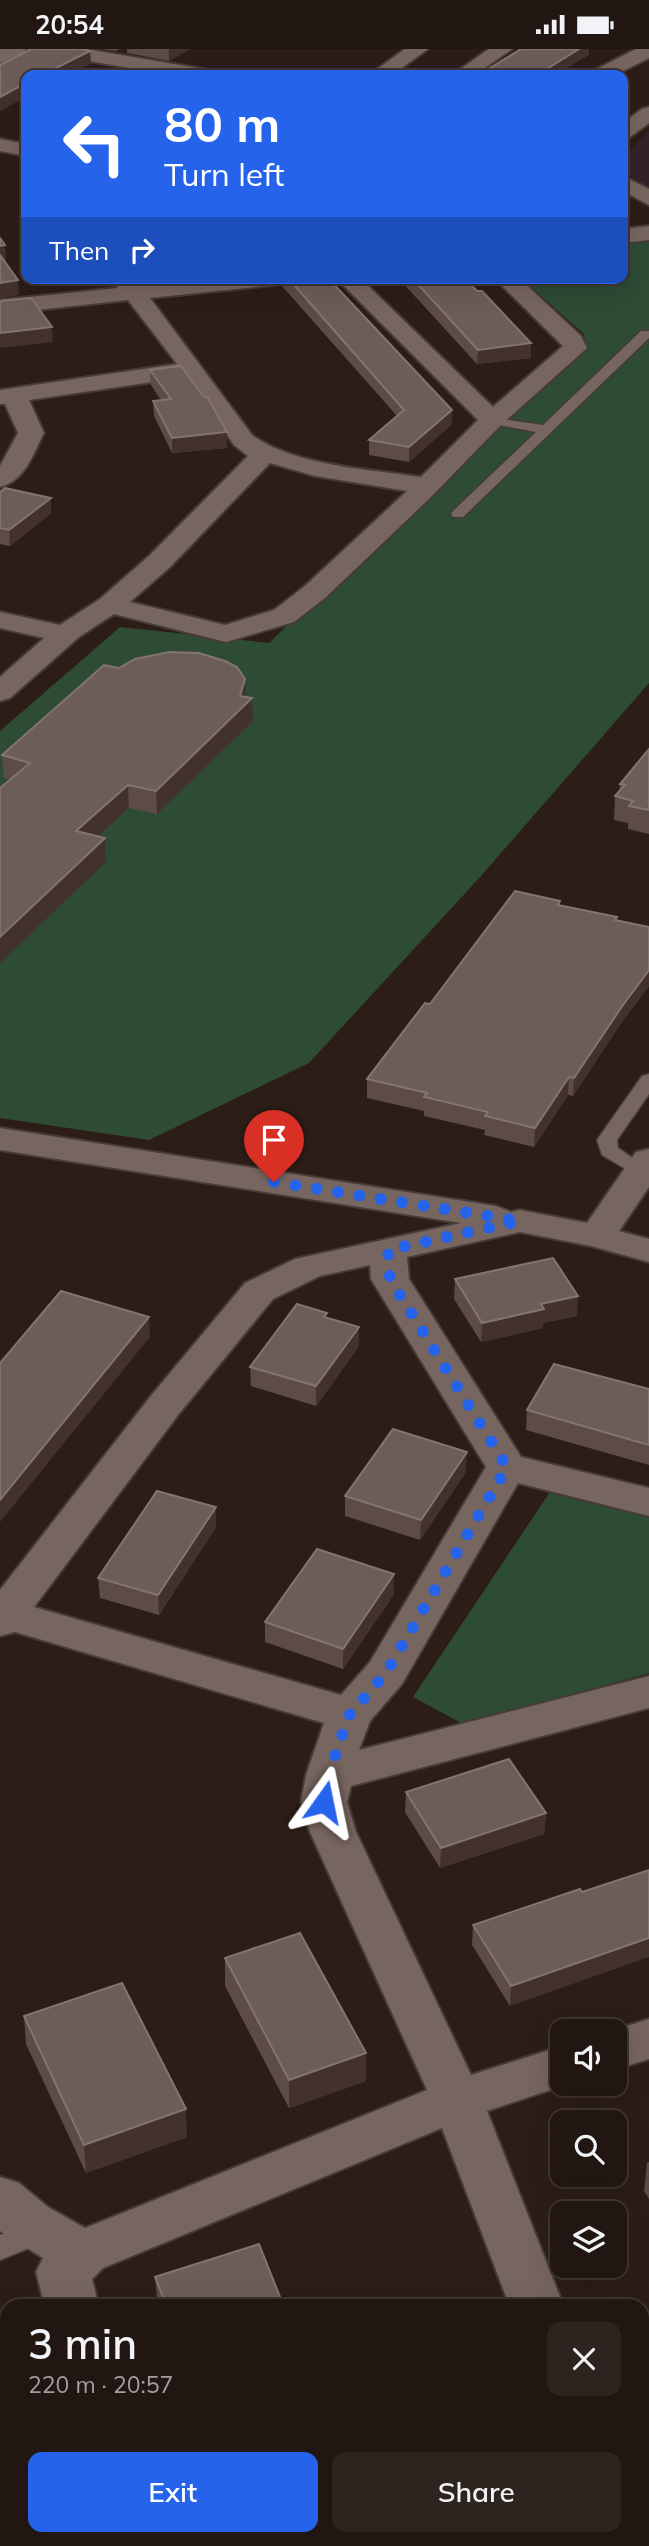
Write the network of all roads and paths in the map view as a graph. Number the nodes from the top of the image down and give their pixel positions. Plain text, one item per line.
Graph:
1 (16, 49) edge
2 (53, 49) edge
3 (418, 49) edge
4 (502, 49) edge
5 (641, 50) edge
6 (212, 55) dead end
7 (0, 57) edge
8 (160, 70) edge
9 (181, 70) edge
10 (386, 70) edge
11 (470, 70) edge
12 (608, 70) edge
13 (649, 113) edge
14 (628, 128) edge
15 (0, 145) edge
16 (21, 149) edge
17 (628, 185) edge
18 (649, 199) edge
19 (649, 233) edge
20 (628, 235) edge
21 (164, 284) edge
22 (354, 284) edge
23 (511, 284) edge
24 (127, 286) edge
25 (0, 307) edge
26 (646, 334) dead end
27 (193, 369) junction
28 (7, 396) edge
29 (492, 420) junction
30 (546, 431) junction
31 (265, 453) junction
32 (0, 479) edge
33 (427, 486) junction
34 (458, 515) dead end
35 (110, 605) junction
36 (0, 620) edge
37 (68, 632) junction
38 (0, 692) edge
39 (649, 1080) edge
40 (0, 1139) edge
41 (645, 1166) edge
42 (520, 1221) junction
43 (597, 1236) junction
44 (388, 1250) junction
45 (649, 1251) edge
46 (507, 1467) junction
47 (649, 1502) edge
48 (3, 1618) edge
49 (649, 1692) edge
50 (350, 1714) junction
51 (329, 1775) junction
52 (649, 2039) edge
53 (627, 2046) edge
54 (550, 2070) edge
55 (457, 2100) junction
56 (0, 2199) edge
57 (41, 2244) edge
58 (70, 2299) edge
59 (534, 2299) edge

1 - 7 street
2 - 8 street
3 - 10 street
4 - 11 street
5 - 12 street
6 - 9 street
13 - 14 street
15 - 16 street
17 - 18 street
19 - 20 street
21 - 24 street
22 - 29 street
23 - 29 street
24 - 25 street
24 - 27 street
26 - 30 lane
27 - 28 street
27 - 31 street
28 - 32 street
29 - 30 lane
29 - 33 street
30 - 34 lane
31 - 33 street
31 - 35 street
33 - 35 street
35 - 37 street
36 - 37 street
37 - 38 street
39 - 41 lane
40 - 42 street
41 - 43 street
42 - 43 street
42 - 44 street
43 - 45 street
44 - 46 street
44 - 48 street
46 - 47 street
46 - 50 street
48 - 50 street
49 - 51 street
50 - 51 street
51 - 55 street
52 - 53 street
54 - 55 street
55 - 57 street
55 - 59 street
56 - 57 street
57 - 58 street

